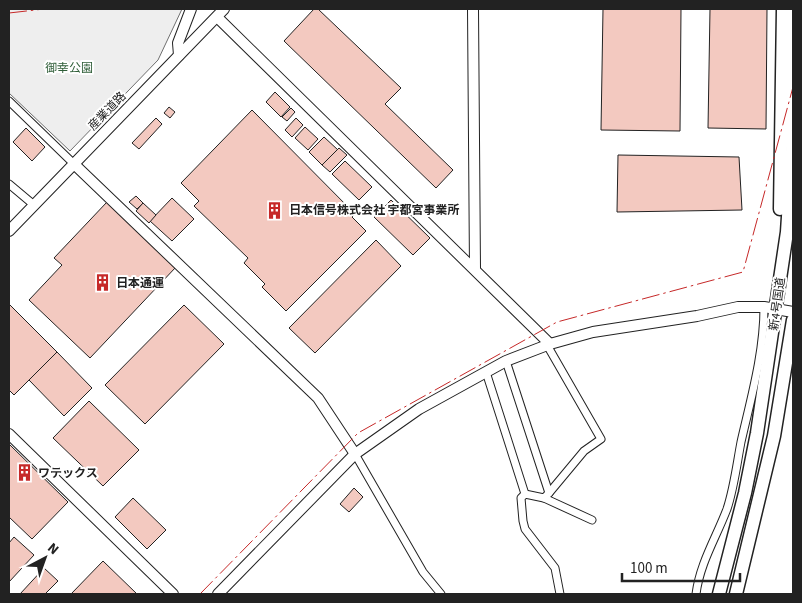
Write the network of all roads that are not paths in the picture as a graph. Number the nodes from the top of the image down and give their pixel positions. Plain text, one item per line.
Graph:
1 (191, 9) edge
2 (474, 9) edge
3 (783, 9) edge
4 (793, 9) edge
5 (221, 13) edge
6 (179, 55) junction
7 (9, 101) edge
8 (74, 164) junction
9 (9, 184) edge
10 (34, 205) junction
11 (9, 231) edge
12 (475, 269) junction
13 (779, 286) junction
14 (770, 308) junction
15 (793, 312) edge
16 (793, 320) edge
17 (548, 344) junction
18 (506, 361) junction
19 (486, 372) junction
20 (9, 434) edge
21 (355, 454) junction
22 (525, 494) junction
23 (546, 496) junction
24 (592, 520) dead end
25 (173, 594) edge
26 (218, 594) edge
27 (441, 594) edge
28 (560, 594) edge
29 (696, 594) edge
30 (719, 594) edge
31 (736, 594) edge

1 - 6 street
2 - 12 street
3 - 13 highway
4 - 13 highway, 新4号国道
5 - 6 street, 産業道路
5 - 12 street
6 - 8 street, 産業道路
7 - 8 street
8 - 10 street, 産業道路
8 - 21 street
9 - 10 street
10 - 11 street, 産業道路
12 - 17 street
13 - 14 highway, 新4号国道
14 - 15 street
14 - 17 street
14 - 29 street
14 - 30 highway, 新4号国道
16 - 31 highway, 新4号国道
17 - 18 street
17 - 23 street
18 - 19 street
18 - 23 street
19 - 21 street
19 - 22 street
20 - 25 street
21 - 26 street
21 - 27 street
22 - 23 street
22 - 28 street
23 - 24 street

